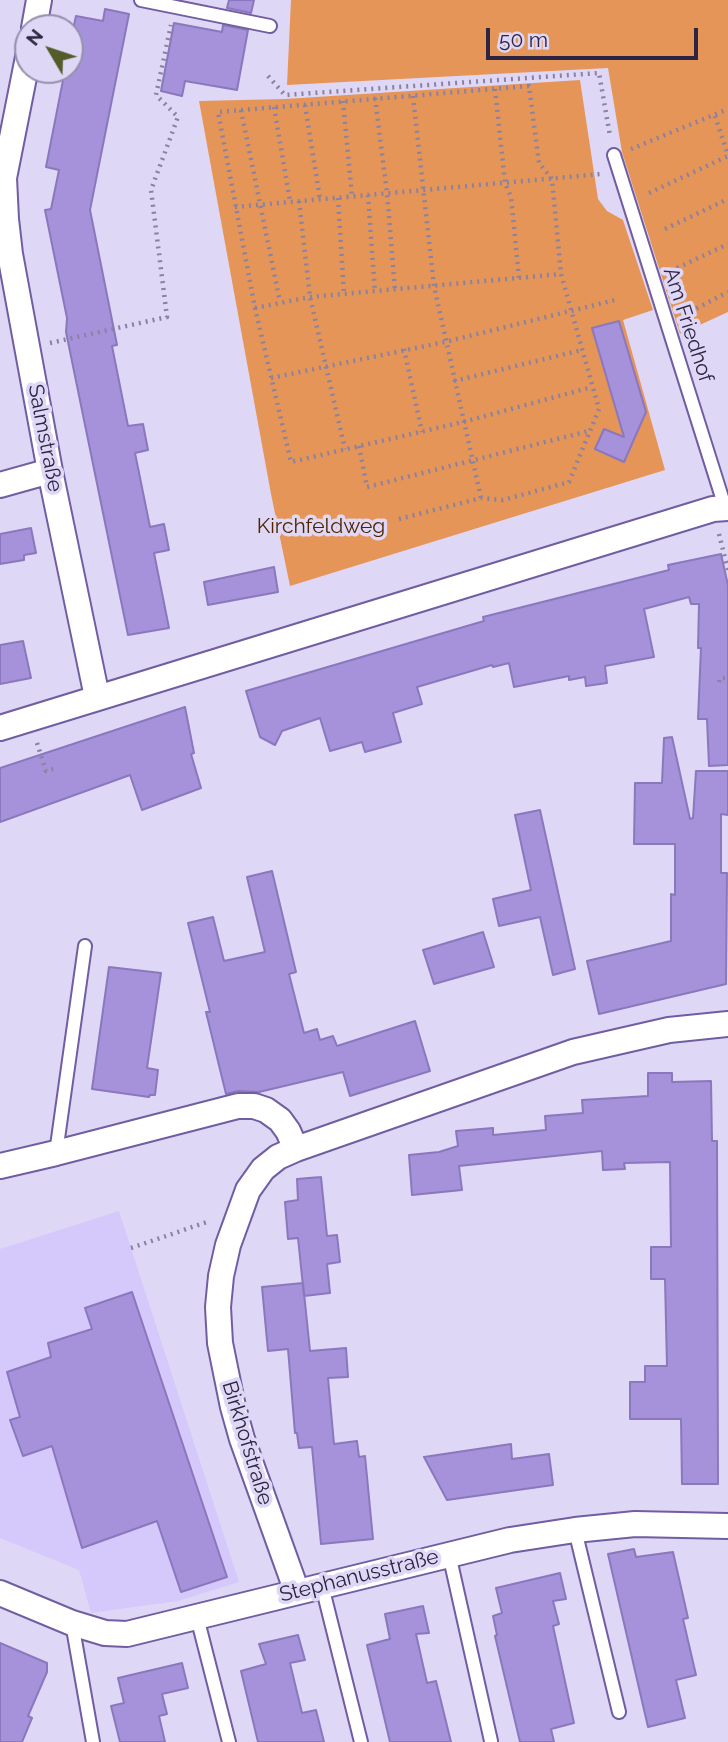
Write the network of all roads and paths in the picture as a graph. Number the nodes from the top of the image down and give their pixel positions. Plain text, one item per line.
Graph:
1 (141, 0) edge
2 (174, 7) junction
3 (270, 26) dead end
4 (268, 76) dead end
5 (22, 84) edge
6 (495, 89) junction
7 (285, 95) junction
8 (413, 96) junction
9 (375, 98) junction
10 (343, 101) junction
11 (305, 105) junction
12 (286, 106) junction
13 (274, 107) junction
14 (728, 109) edge
15 (241, 110) junction
16 (715, 116) junction
17 (614, 155) junction
18 (728, 155) edge
19 (619, 173) junction
20 (2, 177) edge
21 (552, 179) junction
22 (505, 183) junction
23 (423, 190) junction
24 (387, 193) junction
25 (649, 193) dead end
26 (368, 195) junction
27 (352, 196) junction
28 (338, 198) junction
29 (320, 199) junction
30 (728, 199) edge
31 (290, 201) junction
32 (299, 201) junction
33 (261, 204) junction
34 (235, 207) junction
35 (665, 229) dead end
36 (728, 244) edge
37 (677, 268) dead end
38 (561, 274) junction
39 (519, 278) junction
40 (433, 286) junction
41 (395, 290) junction
42 (375, 292) junction
43 (728, 292) edge
44 (344, 294) junction
45 (310, 298) junction
46 (619, 299) dead end
47 (280, 302) junction
48 (255, 308) junction
49 (571, 312) junction
50 (667, 323) junction
51 (445, 342) junction
52 (28, 348) junction
53 (404, 349) junction
54 (582, 350) junction
55 (325, 366) junction
56 (271, 379) junction
57 (454, 381) junction
58 (592, 387) junction
59 (463, 422) junction
60 (590, 431) junction
61 (422, 432) junction
62 (359, 446) junction
63 (345, 449) junction
64 (472, 461) junction
65 (50, 471) junction
66 (0, 485) edge
67 (481, 498) junction
68 (722, 508) edge
69 (400, 519) dead end
70 (728, 570) edge
71 (728, 678) edge
72 (719, 682) dead end
73 (97, 697) junction
74 (30, 719) junction
75 (0, 728) edge
76 (52, 769) dead end
77 (85, 946) dead end
78 (728, 1024) edge
79 (296, 1149) junction
80 (56, 1153) junction
81 (0, 1166) edge
82 (239, 1211) junction
83 (131, 1248) dead end
84 (728, 1526) edge
85 (575, 1530) junction
86 (449, 1554) junction
87 (322, 1586) junction
88 (297, 1592) junction
89 (0, 1593) edge
90 (197, 1617) junction
91 (72, 1623) junction
92 (619, 1712) dead end
93 (491, 1741) edge
94 (93, 1742) edge
95 (229, 1742) edge
96 (361, 1742) edge

1 - 2 lane
2 - 3 lane
2 - 52 path
4 - 7 path
5 - 20 street, Salmstraße
6 - 8 path
6 - 21 path
6 - 22 path
7 - 12 path
7 - 17 path
8 - 9 path
8 - 23 path
9 - 10 path
9 - 24 path
10 - 11 path
10 - 27 path
11 - 12 path
11 - 29 path
12 - 13 path
13 - 15 path
13 - 31 path
14 - 16 path
15 - 33 path
15 - 34 path
16 - 17 path
16 - 18 path
17 - 19 lane, Am Friedhof
18 - 25 path
19 - 21 path
19 - 50 lane, Am Friedhof
20 - 52 street, Salmstraße
21 - 22 path
21 - 38 path
22 - 23 path
22 - 39 path
23 - 24 path
23 - 40 path
24 - 26 path
24 - 41 path
26 - 27 path
26 - 42 path
27 - 28 path
28 - 29 path
28 - 44 path
29 - 32 path
30 - 35 path
31 - 32 path
31 - 33 path
32 - 45 path
33 - 34 path
33 - 47 path
34 - 48 path
36 - 37 path
38 - 39 path
38 - 49 path
39 - 40 path
40 - 41 path
40 - 51 path
41 - 42 path
42 - 44 path
43 - 50 path
44 - 45 path
45 - 47 path
45 - 55 path
46 - 49 path
47 - 48 path
48 - 56 path
49 - 51 path
49 - 54 path
50 - 68 lane, Am Friedhof
51 - 53 path
51 - 57 path
52 - 65 street, Salmstraße
53 - 55 path
53 - 61 path
54 - 57 path
54 - 58 path
55 - 56 path
55 - 63 path
56 - 63 path
57 - 59 path
58 - 59 path
58 - 60 path
59 - 61 path
59 - 64 path
60 - 64 path
60 - 67 path
61 - 62 path
62 - 63 path
62 - 64 path
64 - 67 path
65 - 66 street
65 - 73 street, Salmstraße
67 - 69 path
68 - 70 path
68 - 73 street
71 - 72 path
73 - 74 street
74 - 75 street
74 - 76 path
77 - 80 lane
78 - 79 street, Birkhofstraße
79 - 80 street
79 - 82 street, Birkhofstraße
80 - 81 street
82 - 83 path
82 - 88 street, Birkhofstraße
84 - 85 street, Stephanusstraße
85 - 86 street, Stephanusstraße
85 - 92 lane
86 - 87 street, Stephanusstraße
86 - 93 lane
87 - 88 street, Stephanusstraße
87 - 96 lane
88 - 90 street, Stephanusstraße
89 - 91 street, Stephanusstraße
90 - 91 street, Stephanusstraße
90 - 95 lane
91 - 94 lane

